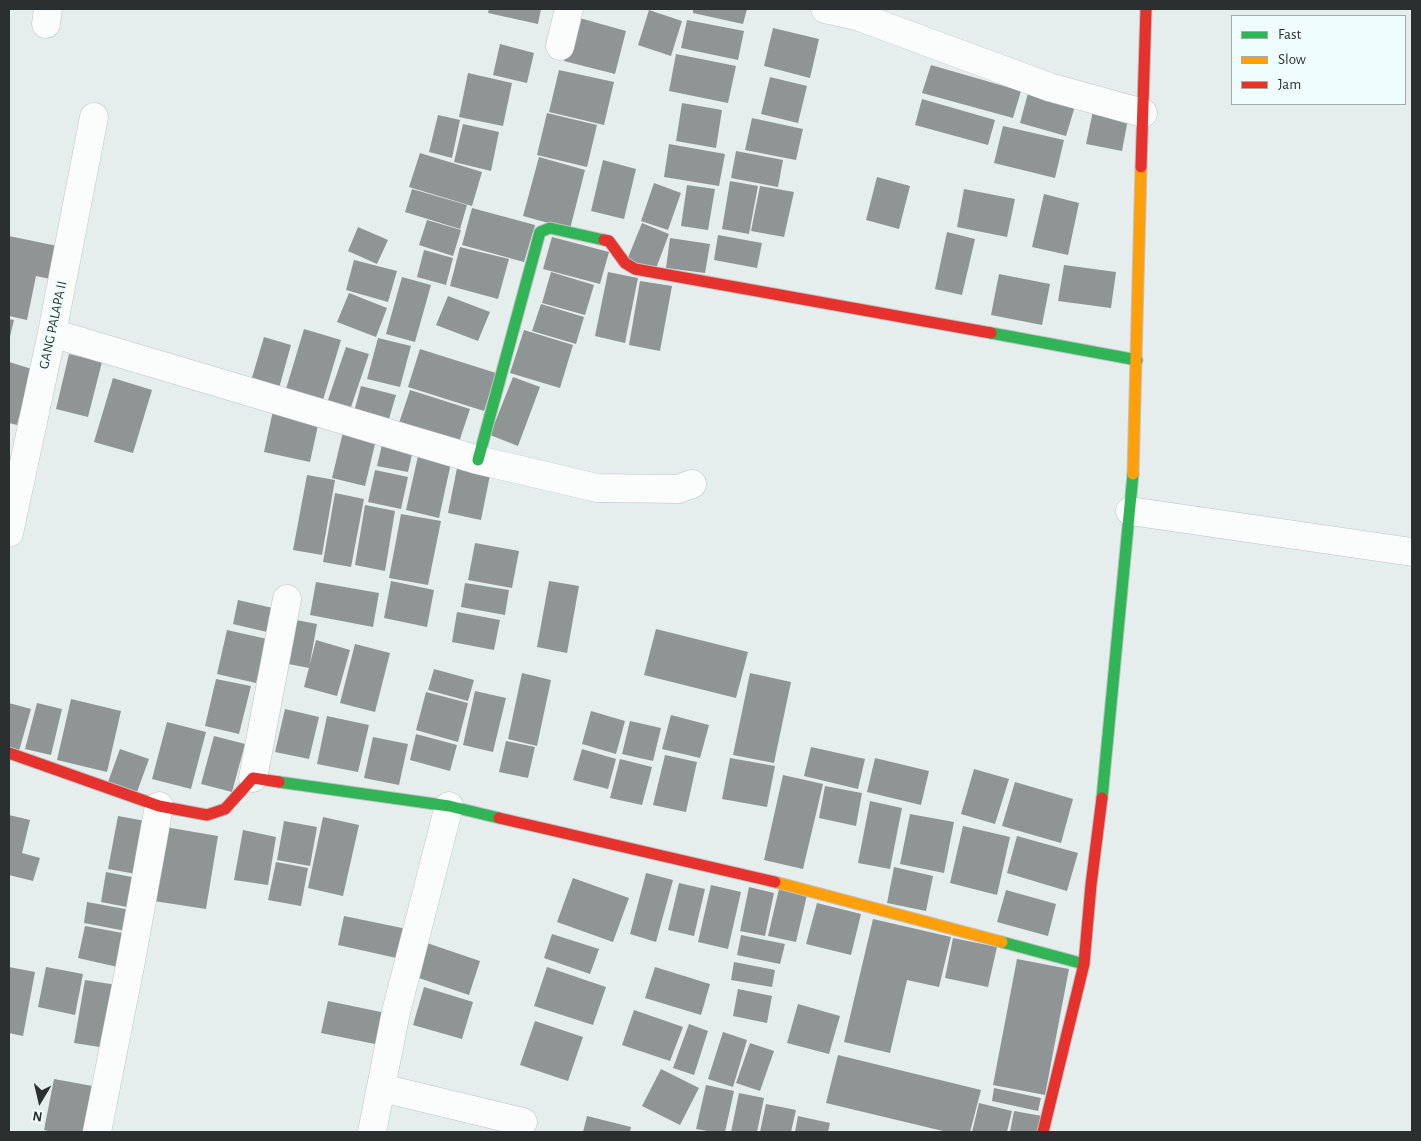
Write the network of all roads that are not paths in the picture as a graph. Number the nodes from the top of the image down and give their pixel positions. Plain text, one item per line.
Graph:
1 (569, 9) edge
2 (824, 9) edge
3 (1146, 9) edge
4 (560, 46) dead end
5 (1143, 113) junction
6 (94, 117) dead end
7 (52, 333) junction
8 (1137, 360) junction
9 (478, 460) junction
10 (692, 484) dead end
11 (1130, 510) junction
12 (9, 533) edge
13 (1412, 546) edge
14 (287, 599) dead end
15 (9, 753) edge
16 (253, 778) junction
17 (159, 806) junction
18 (449, 806) junction
19 (1084, 964) junction
20 (382, 1088) junction
21 (523, 1122) dead end
22 (97, 1132) edge
23 (372, 1132) edge
24 (1043, 1132) edge

1 - 4 street
2 - 5 street
3 - 5 street
5 - 8 street
6 - 7 street, GANG PALAPA II
7 - 9 street
7 - 12 street, GANG PALAPA II
8 - 9 street
8 - 11 street
9 - 10 street
11 - 13 street
11 - 19 street
14 - 16 street
15 - 17 street
16 - 17 street
16 - 18 street
17 - 22 street
18 - 19 street
18 - 20 street
19 - 24 street
20 - 21 street
20 - 23 street

